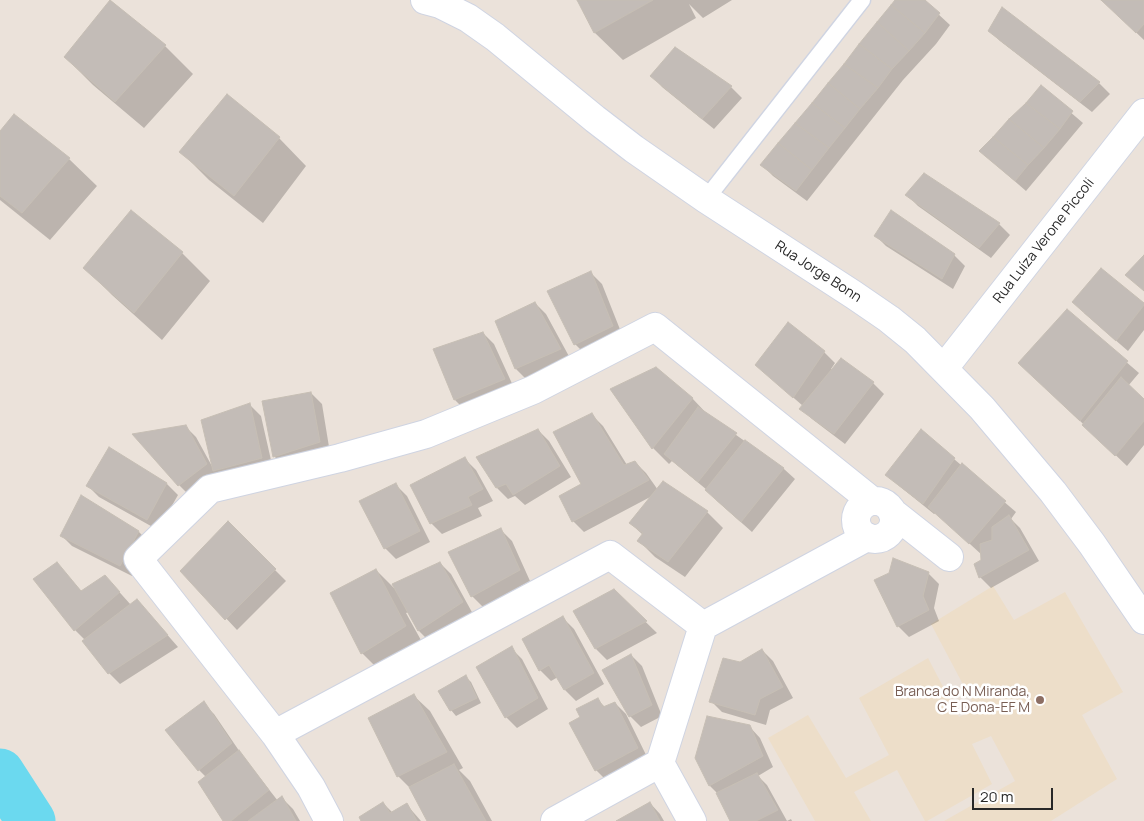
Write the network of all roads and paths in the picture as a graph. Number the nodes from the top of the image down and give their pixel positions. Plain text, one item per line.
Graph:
1 (425, 0) edge
2 (862, 0) edge
3 (1144, 113) edge
4 (706, 199) junction
5 (944, 368) junction
6 (882, 507) junction
7 (949, 557) dead end
8 (1144, 620) edge
9 (703, 626) junction
10 (275, 734) junction
11 (660, 763) junction
12 (329, 821) edge
13 (555, 821) edge
14 (692, 821) edge

1 - 4 street, Rua Jorge Bonn
2 - 4 lane
3 - 5 street, Rua Luíza Verone Piccoli
4 - 5 street, Rua Jorge Bonn
5 - 8 street, Rua Jorge Bonn
6 - 7 street
6 - 9 street
6 - 10 street
9 - 10 street
9 - 11 street
10 - 12 street
11 - 13 street
11 - 14 street

